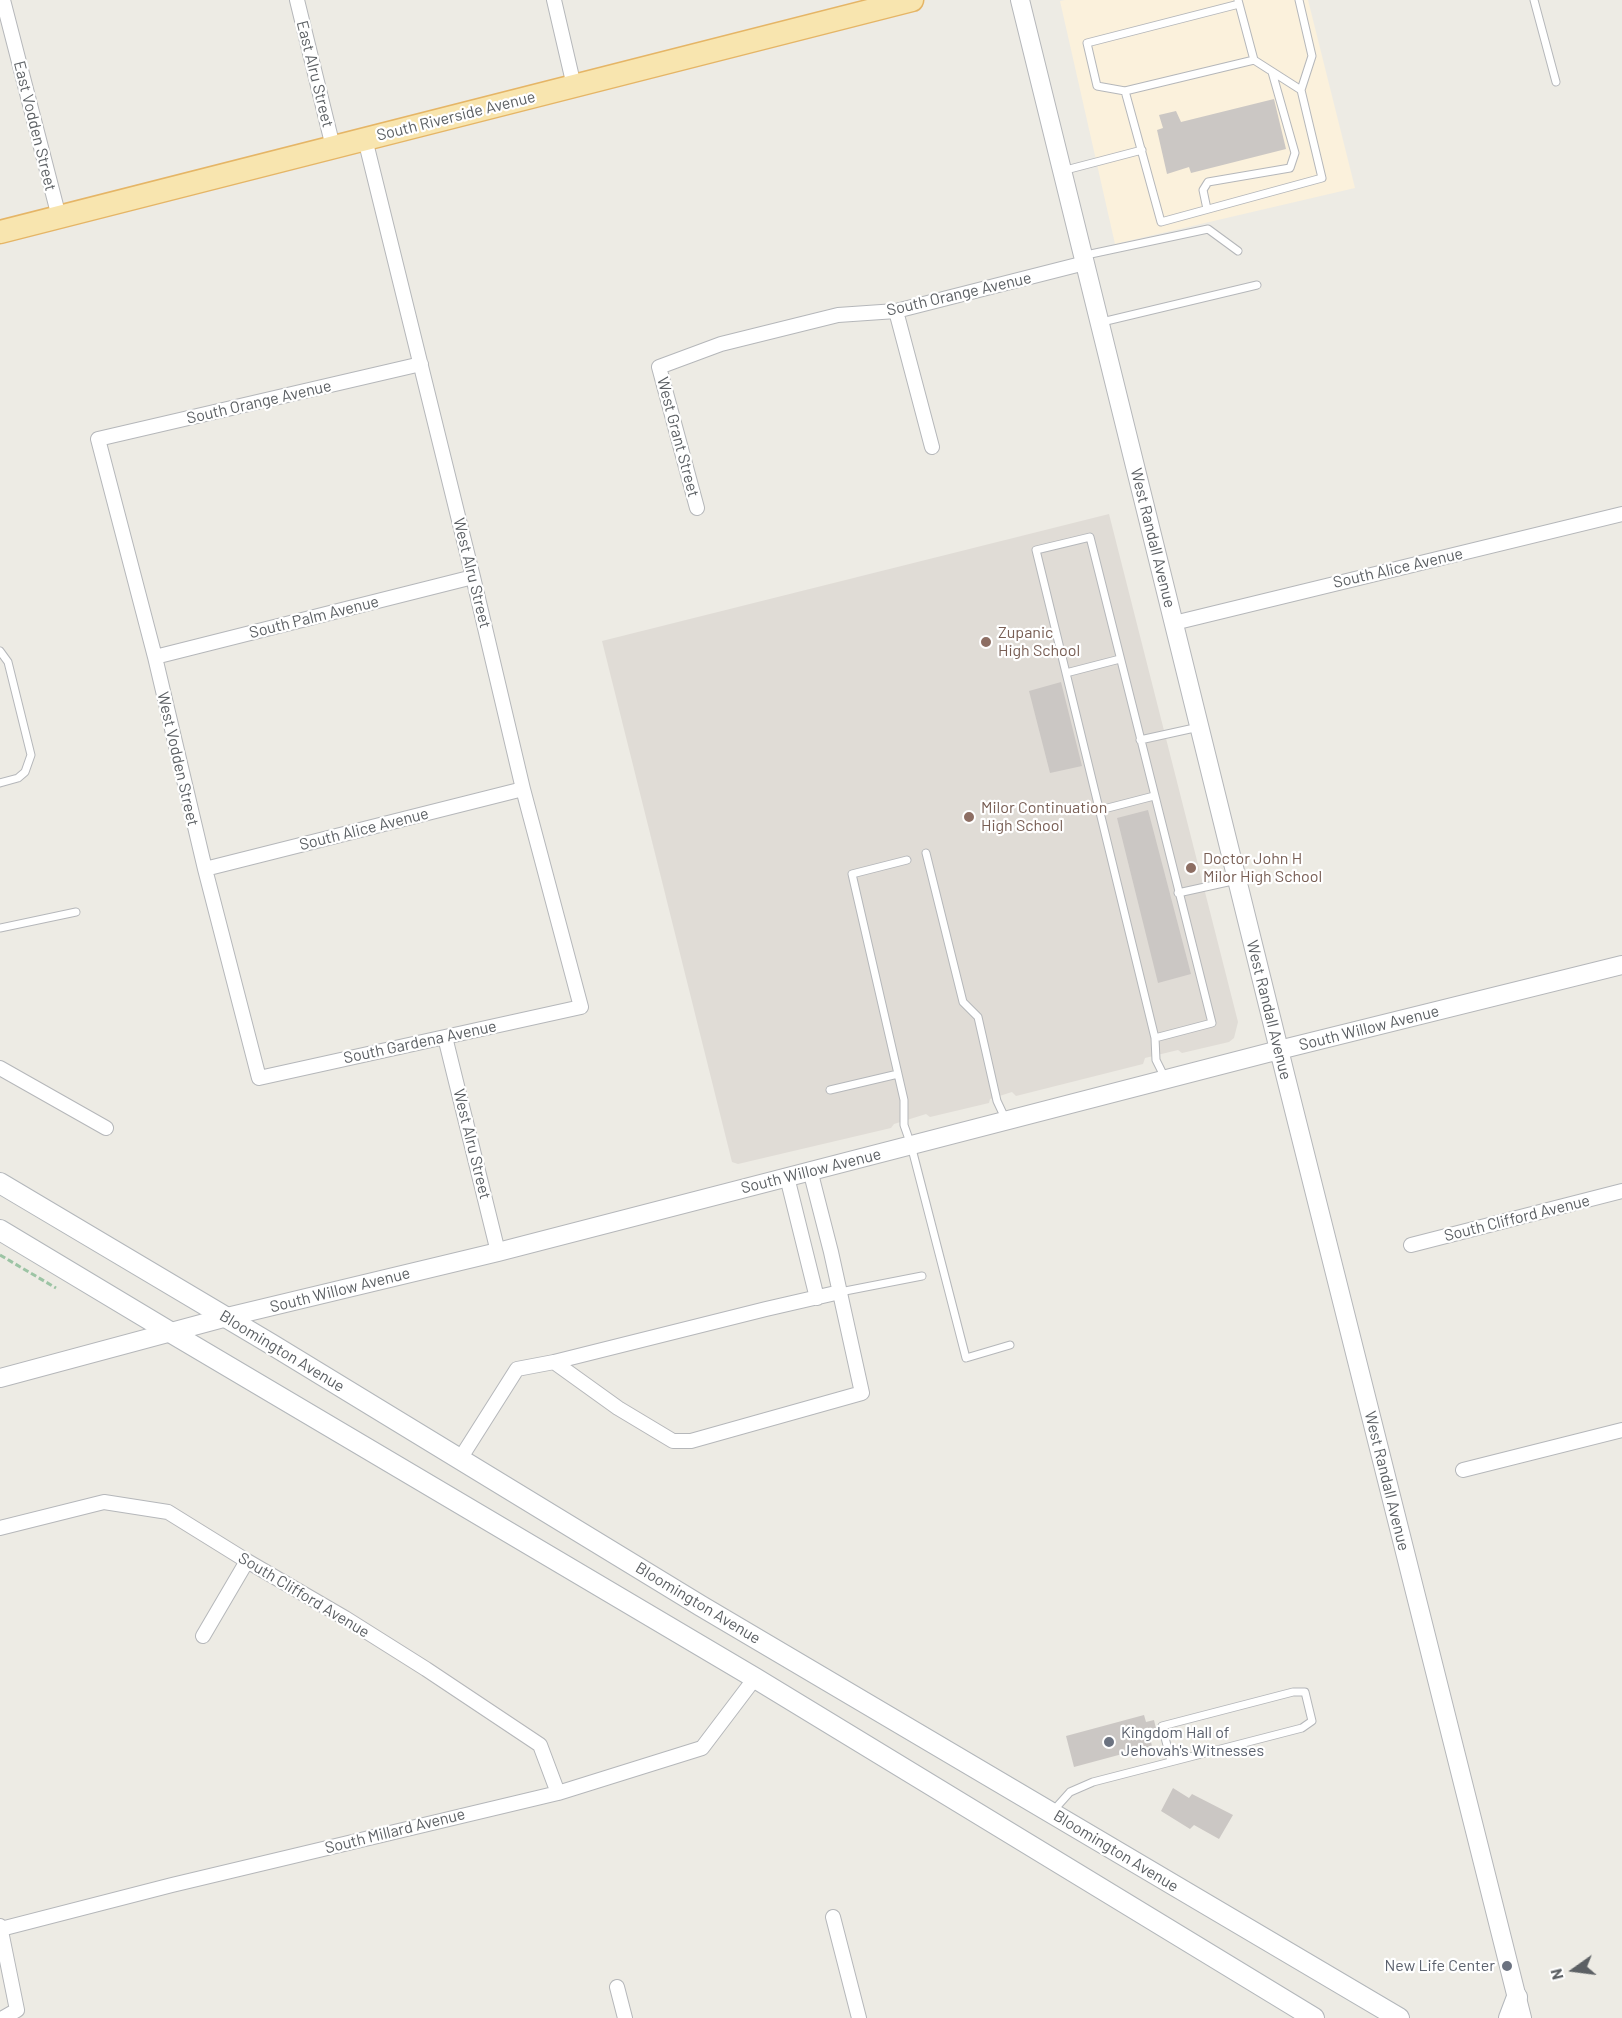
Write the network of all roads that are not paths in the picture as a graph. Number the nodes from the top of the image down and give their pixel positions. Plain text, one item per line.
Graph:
1 (3, 0) edge
2 (297, 0) edge
3 (554, 0) edge
4 (912, 0) edge
5 (1020, 0) edge
6 (1299, 0) edge
7 (1534, 0) edge
8 (1238, 2) edge
9 (1254, 60) junction
10 (1272, 72) junction
11 (1556, 82) dead end
12 (574, 86) junction
13 (1301, 90) junction
14 (1125, 91) junction
15 (365, 139) junction
16 (333, 147) junction
17 (1142, 150) junction
18 (1062, 171) junction
19 (1207, 209) junction
20 (59, 217) junction
21 (0, 232) edge
22 (1238, 251) dead end
23 (1084, 260) junction
24 (1257, 285) dead end
25 (896, 311) junction
26 (1099, 322) junction
27 (421, 364) junction
28 (659, 367) joint
29 (98, 439) joint
30 (932, 447) dead end
31 (698, 508) dead end
32 (1622, 514) edge
33 (473, 577) junction
34 (1174, 623) junction
35 (0, 651) edge
36 (154, 657) junction
37 (1120, 659) junction
38 (1066, 673) junction
39 (1199, 727) junction
40 (1140, 740) junction
41 (0, 783) edge
42 (523, 789) junction
43 (1154, 796) junction
44 (1100, 810) junction
45 (926, 853) dead end
46 (907, 860) dead end
47 (205, 869) junction
48 (1237, 880) junction
49 (1178, 893) junction
50 (76, 912) dead end
51 (0, 928) edge
52 (1622, 965) edge
53 (581, 1008) joint
54 (445, 1037) junction
55 (1155, 1038) junction
56 (1279, 1050) junction
57 (0, 1068) edge
58 (898, 1074) junction
59 (259, 1078) joint
60 (1166, 1079) junction
61 (830, 1090) dead end
62 (1006, 1120) junction
63 (106, 1128) dead end
64 (911, 1145) junction
65 (810, 1170) junction
66 (787, 1177) junction
67 (0, 1183) edge
68 (1622, 1191) edge
69 (0, 1230) edge
70 (1412, 1245) dead end
71 (498, 1252) junction
72 (922, 1276) dead end
73 (840, 1292) junction
74 (817, 1298) junction
75 (227, 1317) junction
76 (170, 1332) junction
77 (1010, 1345) dead end
78 (554, 1362) junction
79 (0, 1378) edge
80 (1622, 1430) edge
81 (460, 1459) junction
82 (1463, 1470) dead end
83 (0, 1528) edge
84 (247, 1561) junction
85 (203, 1636) dead end
86 (755, 1678) junction
87 (1171, 1761) junction
88 (558, 1793) junction
89 (1052, 1813) junction
90 (833, 1917) dead end
91 (1, 1928) edge
92 (617, 1987) dead end
93 (1517, 1997) junction
94 (3, 2018) edge
95 (625, 2018) edge
96 (859, 2018) edge
97 (1314, 2018) edge
98 (1399, 2018) edge
99 (1509, 2018) edge
100 (1522, 2018) edge

1 - 20 street, East Vodden Street
2 - 16 street, East Alru Street
3 - 12 street
4 - 12 main road, South Riverside Avenue
5 - 18 street, West Randall Avenue
6 - 13 lane
7 - 11 lane
8 - 9 lane
8 - 14 lane
9 - 10 lane
9 - 14 lane
10 - 13 lane
10 - 19 lane
12 - 15 main road, South Riverside Avenue
13 - 19 lane
14 - 17 lane
15 - 16 main road, South Riverside Avenue
15 - 27 street, West Alru Street
16 - 20 main road, South Riverside Avenue
17 - 18 lane
17 - 19 lane
18 - 23 street, West Randall Avenue
20 - 21 main road, South Riverside Avenue
22 - 23 lane
23 - 25 street, South Orange Avenue
23 - 26 street, West Randall Avenue
24 - 26 lane
25 - 28 street, South Orange Avenue
25 - 30 street
26 - 34 street, West Randall Avenue
27 - 29 street, South Orange Avenue
27 - 33 street, West Alru Street
28 - 31 street, West Grant Street
29 - 36 street, West Vodden Street
32 - 34 street, South Alice Avenue
33 - 36 street, South Palm Avenue
33 - 42 street, West Alru Street
34 - 39 street, West Randall Avenue
35 - 41 lane
36 - 47 street, West Vodden Street
37 - 38 lane
37 - 38 lane
37 - 40 lane
38 - 44 lane
39 - 40 lane
39 - 48 street, West Randall Avenue
40 - 43 lane
42 - 47 street, South Alice Avenue
42 - 53 street, West Alru Street
43 - 44 lane
43 - 49 lane
44 - 55 lane
45 - 62 lane
46 - 58 lane
47 - 59 street, West Vodden Street
48 - 49 lane
48 - 56 street, West Randall Avenue
49 - 55 lane
50 - 51 lane
52 - 56 street, South Willow Avenue
53 - 54 street, South Gardena Avenue
54 - 59 street, South Gardena Avenue
54 - 71 street, West Alru Street
55 - 60 lane
56 - 60 street, South Willow Avenue
56 - 93 street, West Randall Avenue
57 - 63 street
58 - 61 lane
58 - 64 lane
60 - 62 street, South Willow Avenue
62 - 64 street, South Willow Avenue
64 - 65 street, South Willow Avenue
64 - 77 lane
65 - 66 street, South Willow Avenue
65 - 73 street
66 - 71 street, South Willow Avenue
66 - 74 street
67 - 75 main road, Bloomington Avenue
68 - 70 street, South Clifford Avenue
69 - 76 main road
71 - 75 street, South Willow Avenue
72 - 73 lane
73 - 74 street
73 - 78 street
74 - 78 street
75 - 76 street, South Willow Avenue
75 - 81 main road, Bloomington Avenue
76 - 79 street, South Willow Avenue
76 - 86 main road
78 - 81 street
80 - 82 street
81 - 89 main road, Bloomington Avenue
83 - 84 street, South Clifford Avenue
84 - 85 street
84 - 88 street, South Clifford Avenue
86 - 88 street, South Millard Avenue
86 - 97 main road
87 - 87 lane
87 - 89 lane
88 - 91 street, South Millard Avenue
89 - 98 main road, Bloomington Avenue
90 - 96 street
91 - 94 street
92 - 95 street
93 - 99 main road
93 - 100 street, West Randall Avenue

